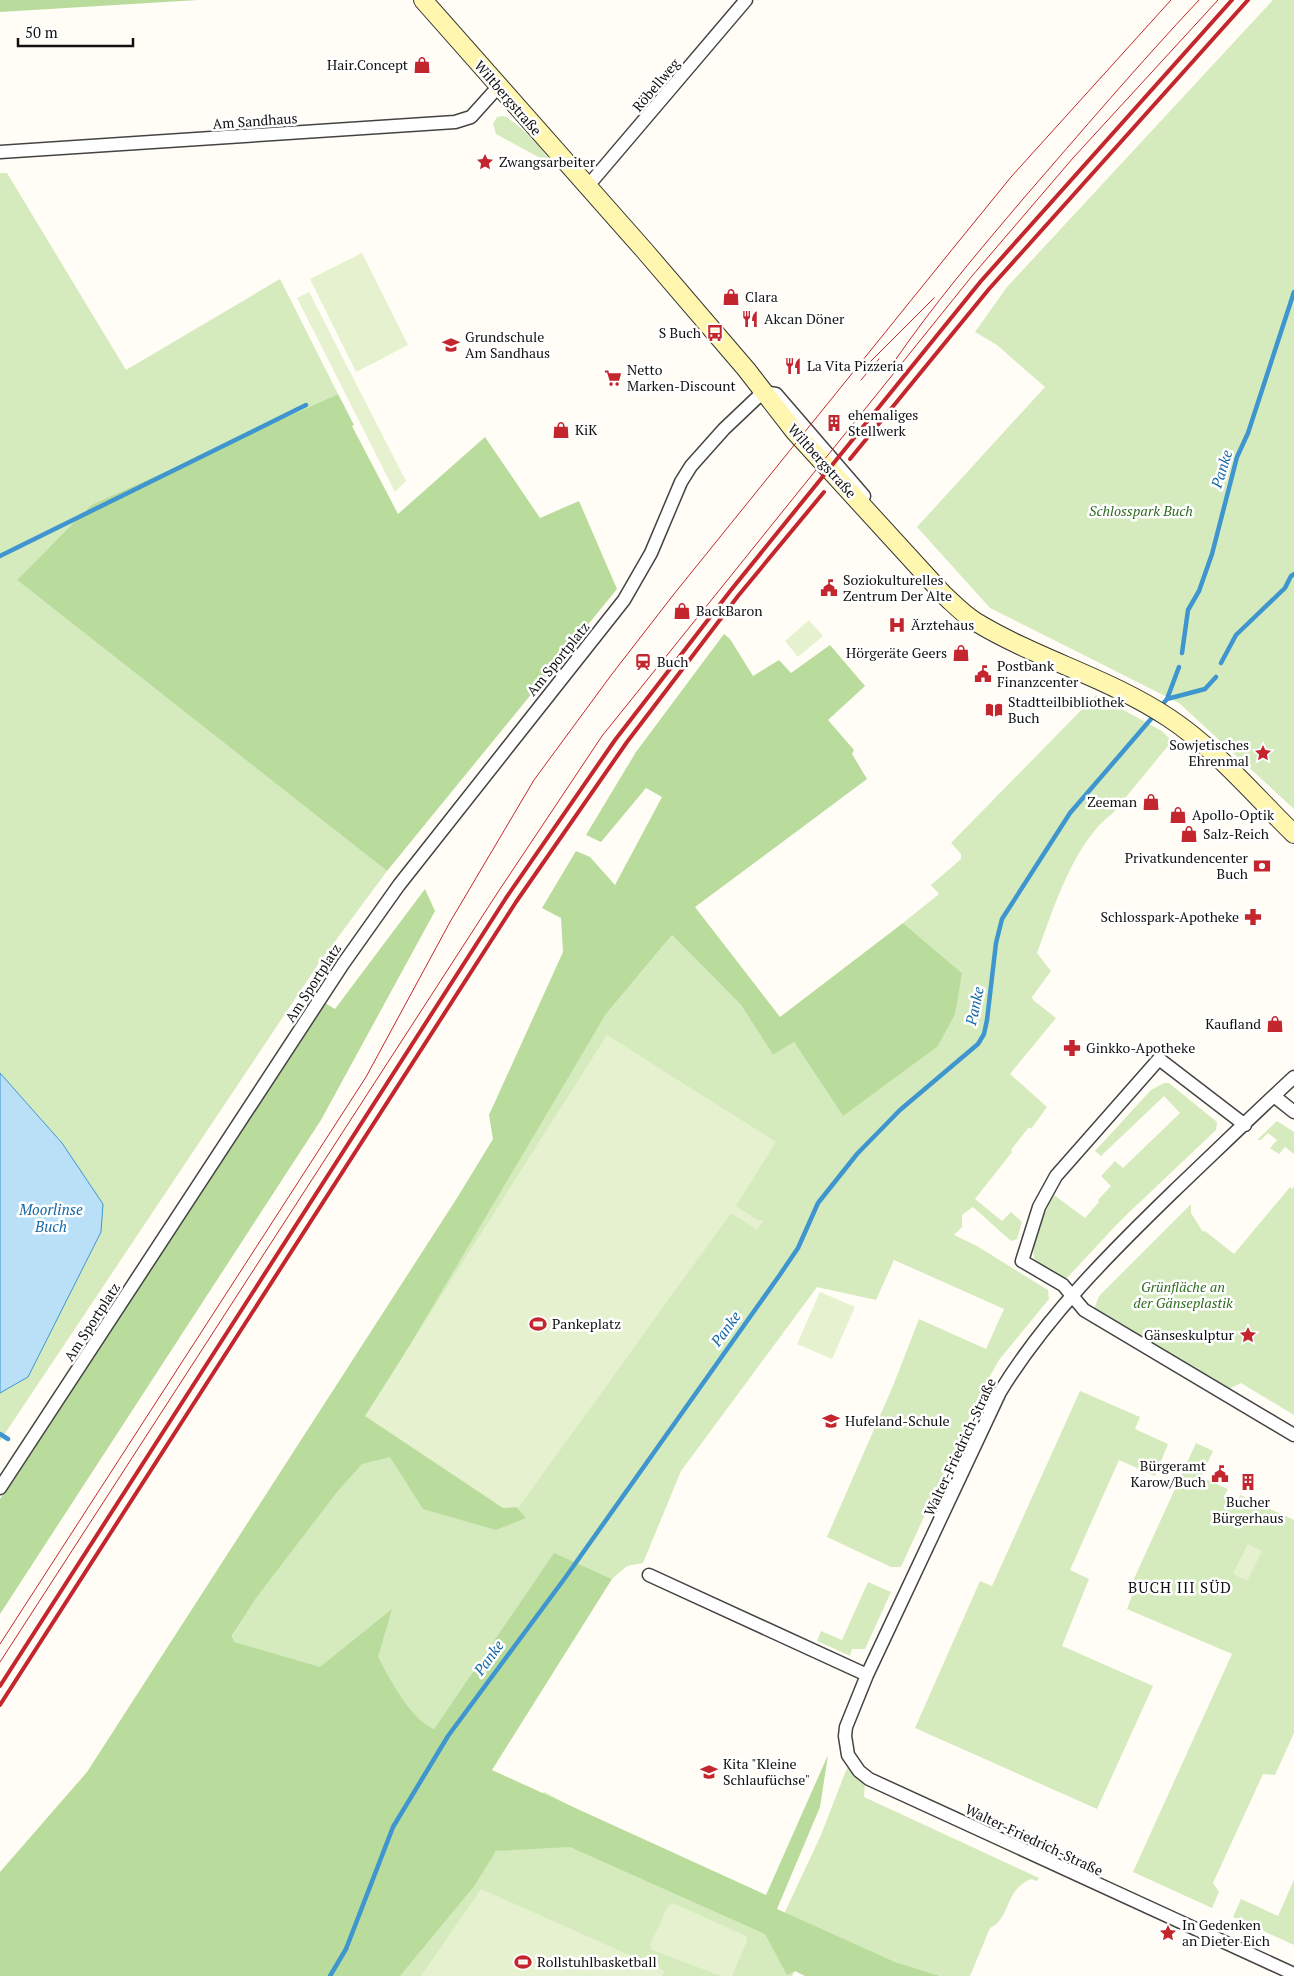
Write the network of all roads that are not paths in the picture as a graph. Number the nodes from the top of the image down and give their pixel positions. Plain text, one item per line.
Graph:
1 (423, 0) edge
2 (746, 0) edge
3 (498, 87) junction
4 (0, 152) edge
5 (587, 187) junction
6 (763, 392) junction
7 (1294, 834) edge
8 (1294, 1077) edge
9 (1274, 1096) junction
10 (1294, 1112) edge
11 (1245, 1125) junction
12 (1072, 1297) junction
13 (1294, 1435) edge
14 (0, 1488) edge
15 (649, 1575) dead end
16 (867, 1675) junction
17 (1294, 1974) edge

1 - 3 main road, Wiltbergstraße
2 - 5 street, Röbellweg
3 - 4 street, Am Sandhaus
3 - 5 main road, Wiltbergstraße
5 - 6 main road, Wiltbergstraße
6 - 7 main road, Wiltbergstraße
6 - 14 street, Am Sportplatz
8 - 9 street, Walter-Friedrich-Straße
9 - 10 street
9 - 11 street, Walter-Friedrich-Straße
11 - 12 street, Walter-Friedrich-Straße
11 - 12 street
12 - 13 street
12 - 16 street, Walter-Friedrich-Straße
15 - 16 street
16 - 17 street, Walter-Friedrich-Straße

